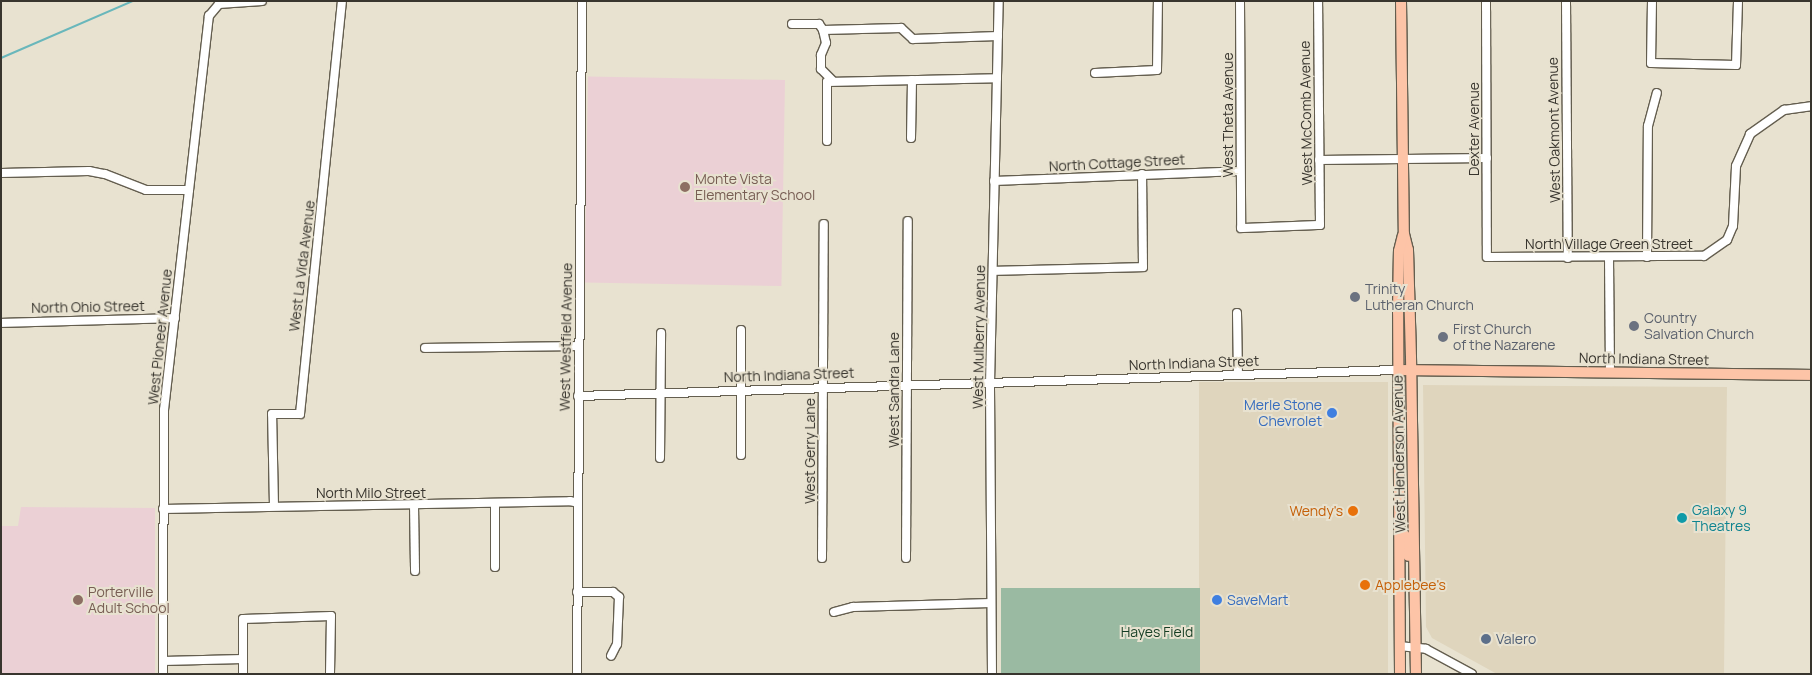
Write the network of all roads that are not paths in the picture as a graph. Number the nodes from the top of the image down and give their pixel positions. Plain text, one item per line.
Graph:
1 (262, 1) edge
2 (342, 1) edge
3 (582, 1) edge
4 (999, 1) edge
5 (1158, 1) edge
6 (1240, 1) edge
7 (1318, 1) edge
8 (1401, 1) edge
9 (1486, 1) edge
10 (1566, 1) edge
11 (1652, 1) edge
12 (1738, 1) edge
13 (792, 24) dead end
14 (823, 30) junction
15 (998, 36) junction
16 (1095, 73) dead end
17 (997, 78) junction
18 (912, 80) junction
19 (830, 82) junction
20 (1657, 93) dead end
21 (1811, 106) edge
22 (911, 138) dead end
23 (827, 141) dead end
24 (1487, 158) junction
25 (1403, 159) junction
26 (1319, 160) junction
27 (1240, 171) junction
28 (1, 173) edge
29 (1142, 174) junction
30 (994, 181) junction
31 (189, 190) junction
32 (908, 222) dead end
33 (824, 224) dead end
34 (1241, 228) joint
35 (1404, 234) junction
36 (1487, 257) joint
37 (1648, 257) junction
38 (1568, 258) junction
39 (1609, 258) junction
40 (993, 272) junction
41 (1237, 313) dead end
42 (174, 318) junction
43 (1, 323) edge
44 (741, 330) dead end
45 (661, 333) dead end
46 (578, 346) junction
47 (425, 348) dead end
48 (1398, 370) junction
49 (1411, 370) junction
50 (1610, 372) junction
51 (1238, 375) junction
52 (1811, 375) edge
53 (990, 384) junction
54 (906, 386) junction
55 (822, 388) junction
56 (740, 391) junction
57 (660, 393) junction
58 (578, 396) junction
59 (1399, 444) junction
60 (741, 455) dead end
61 (660, 458) dead end
62 (1412, 496) junction
63 (495, 503) junction
64 (578, 503) junction
65 (414, 505) junction
66 (274, 506) junction
67 (163, 509) junction
68 (1399, 529) junction
69 (822, 558) dead end
70 (906, 558) dead end
71 (495, 567) dead end
72 (415, 571) dead end
73 (577, 592) junction
74 (991, 603) junction
75 (834, 612) dead end
76 (1415, 616) junction
77 (1399, 646) junction
78 (1415, 646) junction
79 (610, 656) dead end
80 (243, 659) junction
81 (163, 660) junction
82 (163, 674) edge
83 (243, 674) edge
84 (330, 674) edge
85 (577, 674) edge
86 (992, 674) edge
87 (1400, 674) edge
88 (1416, 674) edge
89 (1472, 674) edge

1 - 31 street, West Pioneer Avenue
2 - 66 street, West La Vida Avenue
3 - 46 street, West Westfield Avenue
4 - 15 street, West Mulberry Avenue
5 - 16 street
6 - 27 street, West Theta Avenue
7 - 26 street, West McComb Avenue
8 - 25 main road, West Henderson Avenue
9 - 24 street, Dexter Avenue
10 - 38 street, West Oakmont Avenue
11 - 12 street
13 - 14 street
14 - 15 street
14 - 19 street
15 - 17 street, West Mulberry Avenue
17 - 18 street
17 - 30 street, West Mulberry Avenue
18 - 19 street
18 - 22 street
19 - 23 street
20 - 37 street
21 - 37 street, North Village Green Street
24 - 25 street
24 - 36 street, Dexter Avenue
25 - 26 street
25 - 35 main road, West Henderson Avenue
26 - 34 street, West McComb Avenue
27 - 29 street, North Cottage Street
27 - 34 street, West Theta Avenue
28 - 31 street
29 - 30 street, North Cottage Street
29 - 40 street
30 - 40 street, West Mulberry Avenue
31 - 42 street, West Pioneer Avenue
32 - 54 street, West Sandra Lane
33 - 55 street, West Gerry Lane
35 - 48 main road, West Henderson Avenue
35 - 49 main road, West Henderson Avenue
36 - 38 street, North Village Green Street
37 - 39 street, North Village Green Street
38 - 39 street, North Village Green Street
39 - 50 street
40 - 53 street, West Mulberry Avenue
41 - 51 street
42 - 43 street, North Ohio Street
42 - 67 street, West Pioneer Avenue
44 - 56 street
45 - 57 street
46 - 47 street
46 - 58 street, West Westfield Avenue
48 - 49 main road, North Indiana Street
48 - 51 street, North Indiana Street
48 - 59 main road, West Henderson Avenue
49 - 50 main road, North Indiana Street
49 - 62 main road, West Henderson Avenue
50 - 52 main road, North Indiana Street
51 - 53 street, North Indiana Street
53 - 54 street, North Indiana Street
53 - 74 street, West Mulberry Avenue
54 - 55 street, North Indiana Street
54 - 70 street, West Sandra Lane
55 - 56 street, North Indiana Street
55 - 69 street, West Gerry Lane
56 - 57 street, North Indiana Street
56 - 60 street
57 - 58 street, North Indiana Street
57 - 61 street
58 - 64 street, West Westfield Avenue
59 - 62 main road
59 - 68 main road, West Henderson Avenue
62 - 76 main road, West Henderson Avenue
63 - 64 street, North Milo Street
63 - 65 street, North Milo Street
63 - 71 street
64 - 73 street, West Westfield Avenue
65 - 66 street, North Milo Street
65 - 72 street
66 - 67 street, North Milo Street
67 - 81 street, West Pioneer Avenue
68 - 76 main road
68 - 77 main road, West Henderson Avenue
73 - 79 street
73 - 85 street, West Westfield Avenue
74 - 75 street
74 - 86 street, West Mulberry Avenue
76 - 78 main road, West Henderson Avenue
77 - 78 street
77 - 87 main road, West Henderson Avenue
78 - 88 main road, West Henderson Avenue
78 - 89 street
80 - 81 street
80 - 83 street
80 - 84 street
81 - 82 street, West Pioneer Avenue

